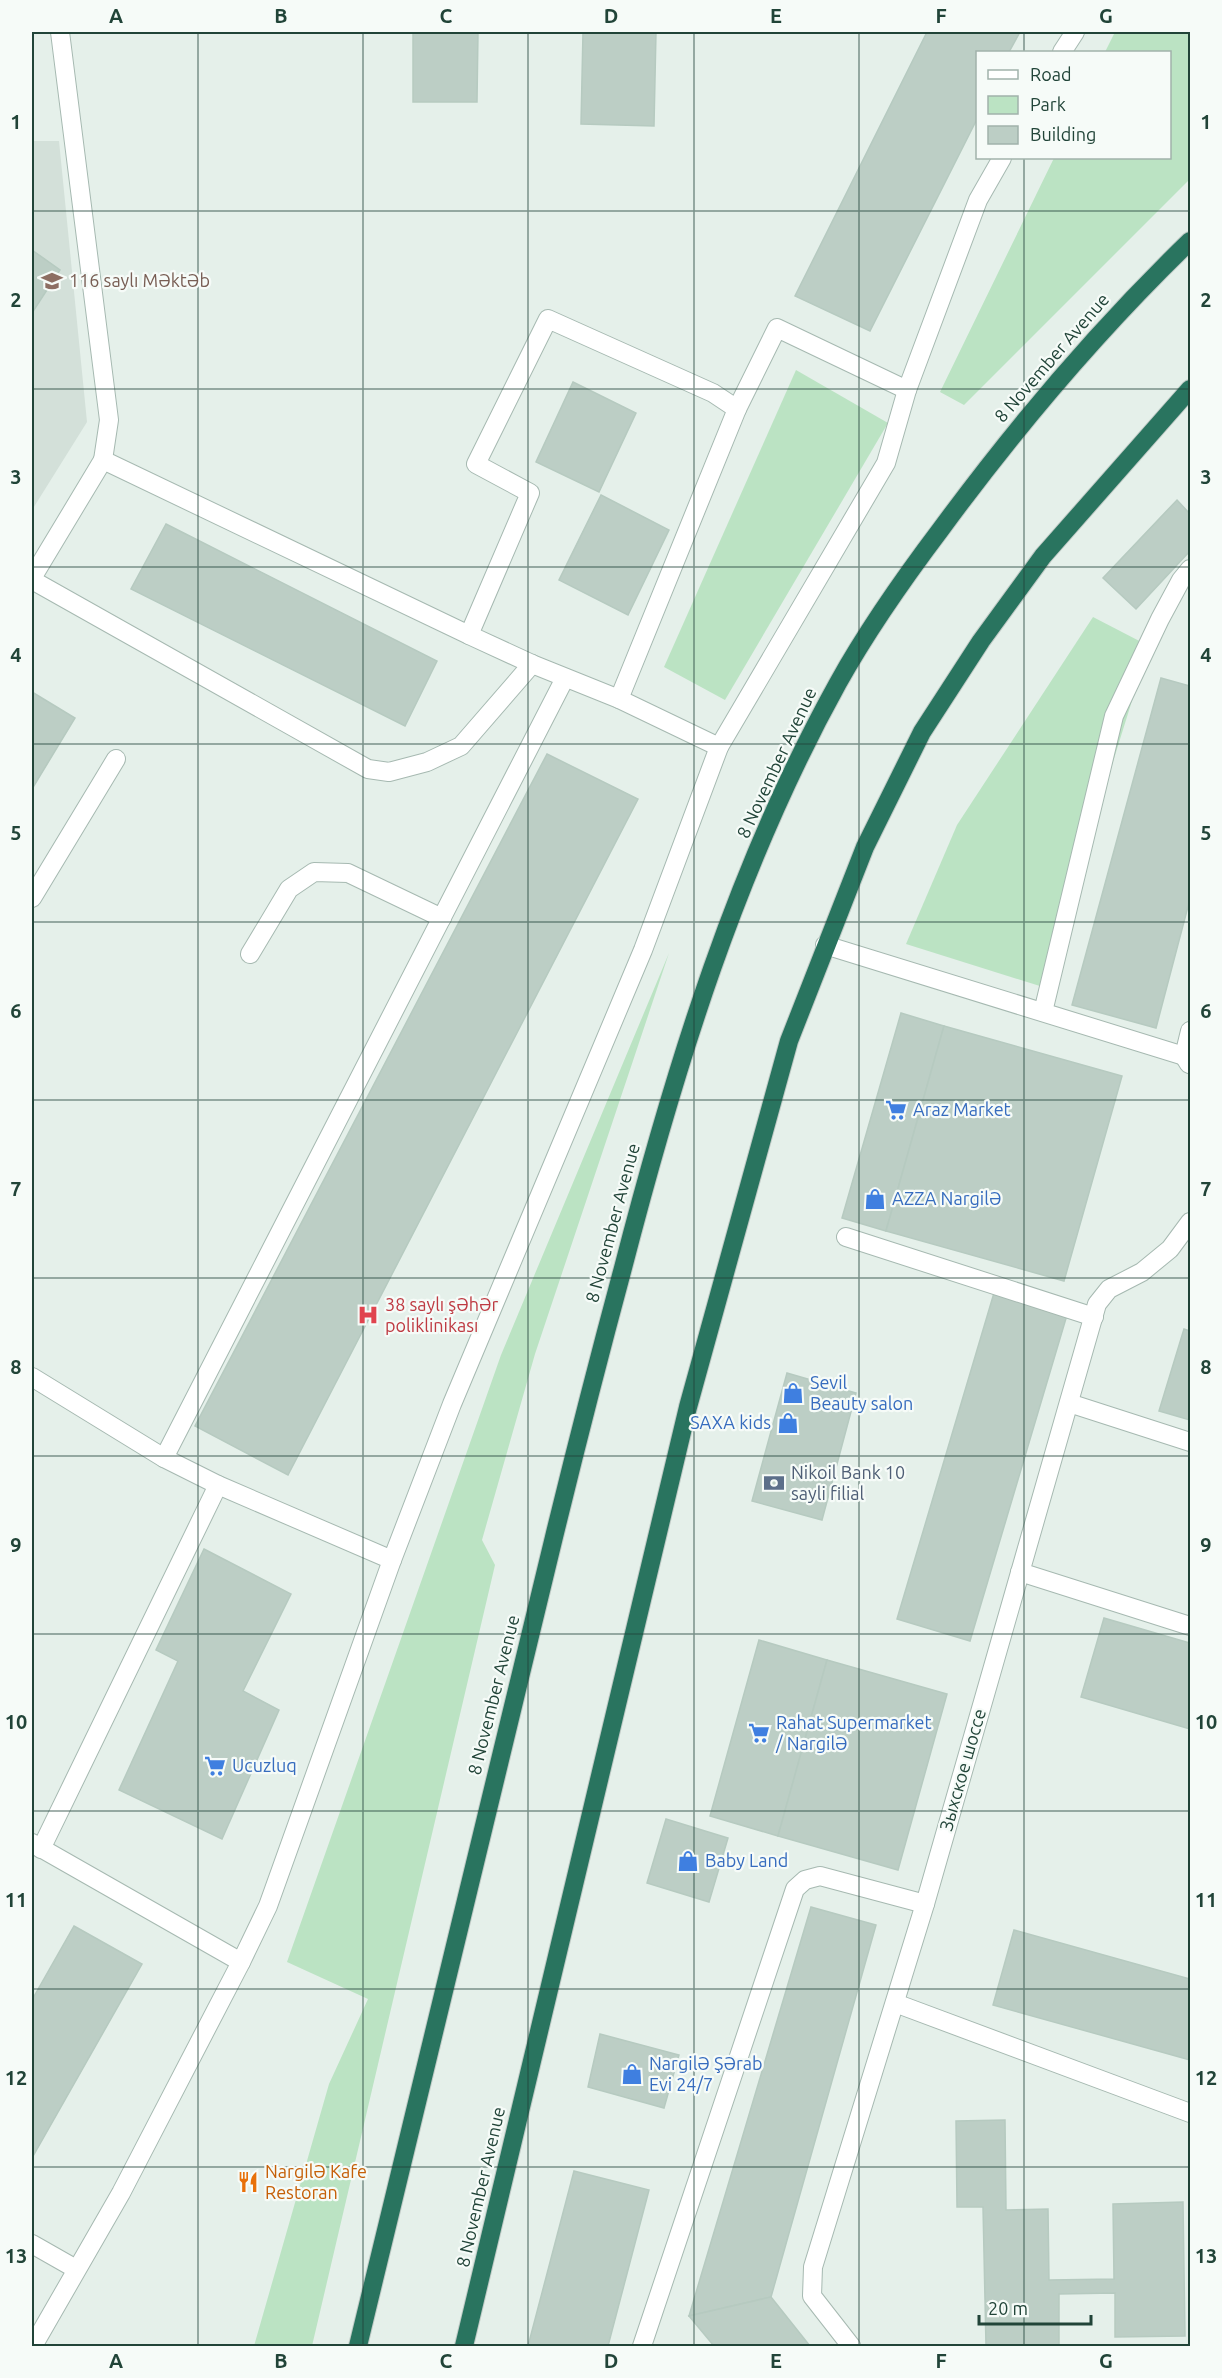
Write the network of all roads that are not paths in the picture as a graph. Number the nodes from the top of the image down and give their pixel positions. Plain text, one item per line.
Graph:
1 (60, 32) edge
2 (1074, 32) edge
3 (1063, 51) edge
4 (1001, 159) edge
5 (1191, 241) edge
6 (1191, 389) edge
7 (907, 390) junction
8 (737, 409) junction
9 (103, 460) junction
10 (1191, 569) edge
11 (32, 579) edge
12 (469, 635) junction
13 (532, 664) junction
14 (565, 678) junction
15 (619, 699) junction
16 (719, 747) junction
17 (116, 759) dead end
18 (32, 898) edge
19 (442, 918) junction
20 (825, 945) junction
21 (250, 954) dead end
22 (1043, 1012) junction
23 (1191, 1031) edge
24 (1187, 1060) edge
25 (1191, 1222) edge
26 (846, 1237) dead end
27 (1094, 1317) junction
28 (32, 1377) edge
29 (1069, 1403) junction
30 (1191, 1442) edge
31 (164, 1458) junction
32 (218, 1485) junction
33 (392, 1560) junction
34 (1020, 1572) junction
35 (1191, 1626) edge
36 (36, 1846) edge
37 (925, 1904) junction
38 (241, 1962) junction
39 (895, 2003) junction
40 (1191, 2113) edge
41 (32, 2244) edge
42 (76, 2270) junction
43 (33, 2346) edge
44 (358, 2346) edge
45 (464, 2346) edge
46 (642, 2346) edge
47 (851, 2346) edge

1 - 9 street
2 - 3 street
4 - 7 street
5 - 44 highway, 8 November Avenue
6 - 20 highway, 8 November Avenue
7 - 8 street
7 - 16 street
8 - 12 street
8 - 15 street
9 - 11 street
9 - 12 street
10 - 22 street
11 - 13 street
12 - 13 street
13 - 14 street
14 - 15 street
14 - 19 street
15 - 16 street
16 - 33 street
17 - 18 street
19 - 21 street
19 - 31 street
20 - 22 street
20 - 45 highway, 8 November Avenue
22 - 24 street
23 - 24 street
25 - 27 street, Зыхское шоссе
26 - 27 street
27 - 29 street, Зыхское шоссе
28 - 31 street
29 - 30 street
29 - 34 street, Зыхское шоссе
31 - 32 street
32 - 33 street
32 - 36 street
33 - 38 street
34 - 35 street
34 - 37 street, Зыхское шоссе
36 - 38 street
37 - 39 street, Зыхское шоссе
37 - 46 street
38 - 42 street
39 - 40 street
39 - 47 street, Зыхское шоссе
41 - 42 street
42 - 43 street

